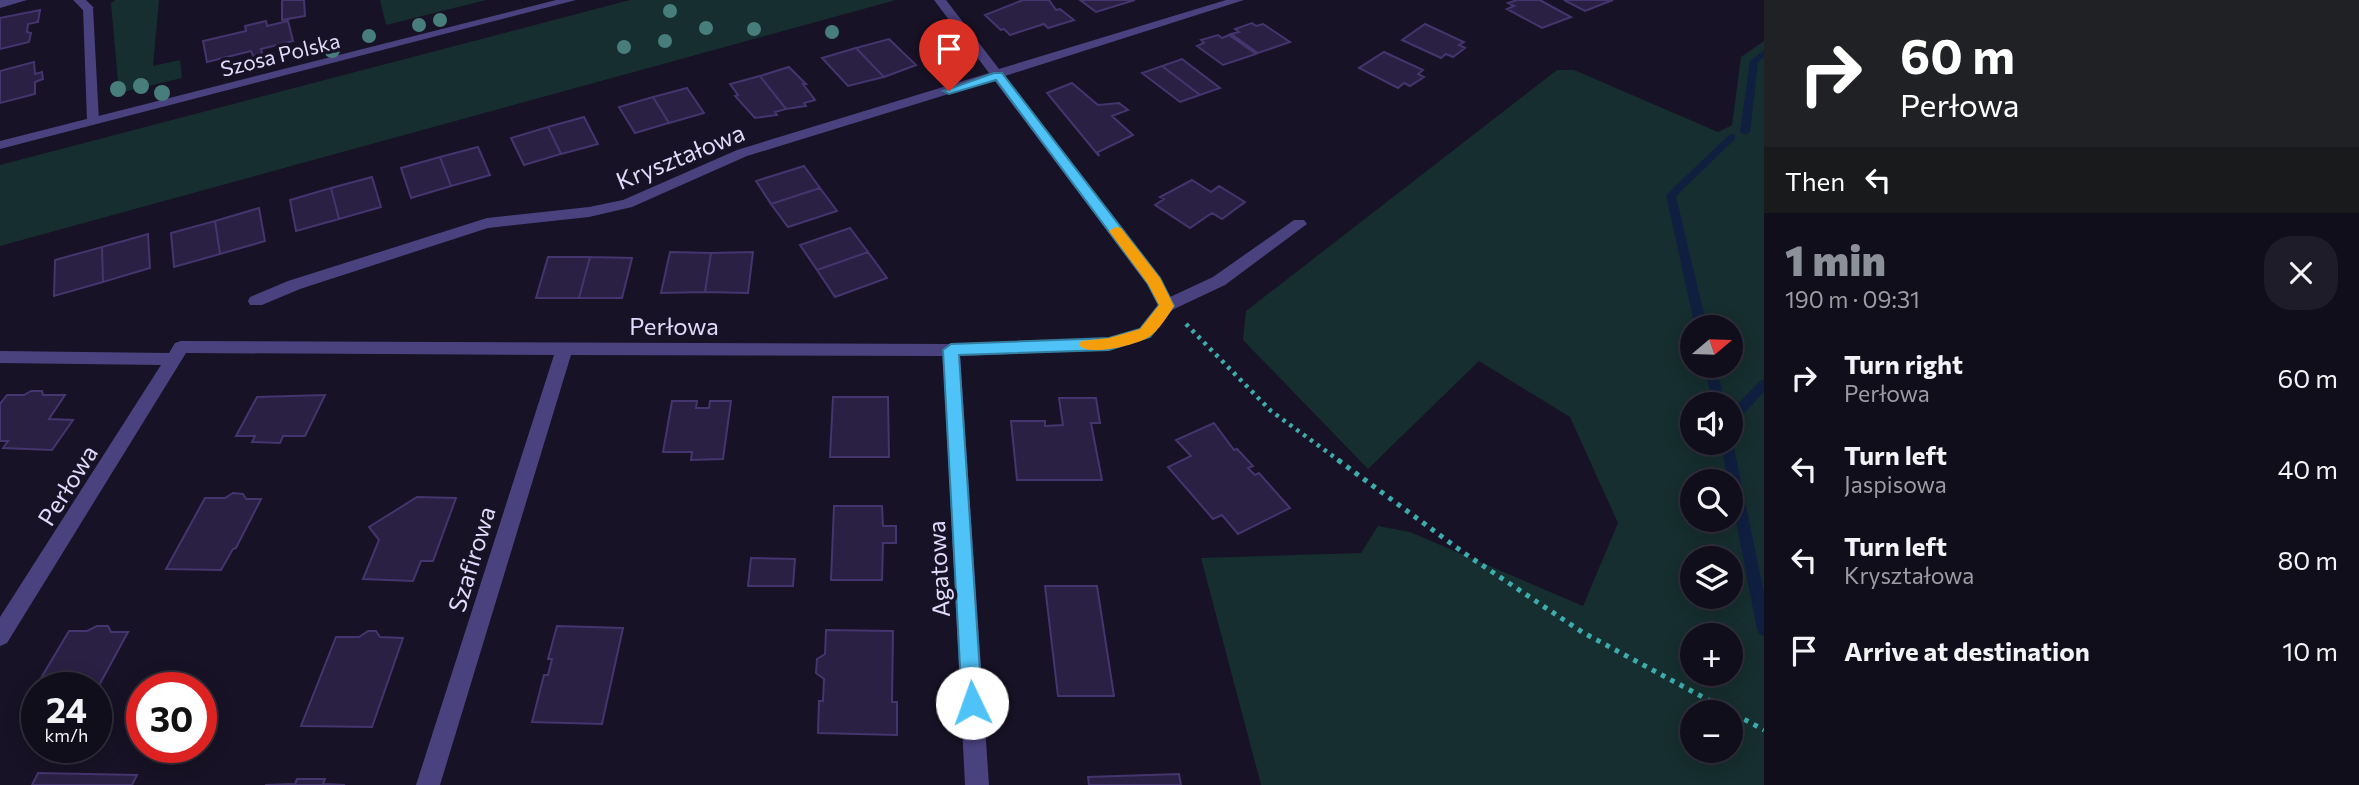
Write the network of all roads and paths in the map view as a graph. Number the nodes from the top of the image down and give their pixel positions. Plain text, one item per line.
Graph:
1 (21, 0) edge
2 (570, 0) edge
3 (940, 0) edge
4 (1238, 0) edge
5 (0, 4) edge
6 (84, 4) edge
7 (998, 76) junction
8 (93, 121) junction
9 (0, 145) edge
10 (1299, 224) dead end
11 (256, 301) dead end
12 (1166, 306) junction
13 (564, 349) junction
14 (951, 350) junction
15 (0, 357) edge
16 (174, 359) junction
17 (0, 636) edge
18 (1764, 730) edge
19 (428, 785) edge
20 (977, 785) edge

1 - 5 street
2 - 8 street, Szosa Polska
3 - 7 street
4 - 7 street, Kryształowa
6 - 8 lane
7 - 11 street, Kryształowa
7 - 12 street
8 - 9 street, Szosa Polska
10 - 12 street
12 - 14 street, Perłowa
12 - 18 path
13 - 14 street, Perłowa
13 - 16 street, Perłowa
13 - 19 street, Szafirowa
14 - 20 street, Agatowa
15 - 16 street, Perłowa
16 - 17 street, Perłowa

